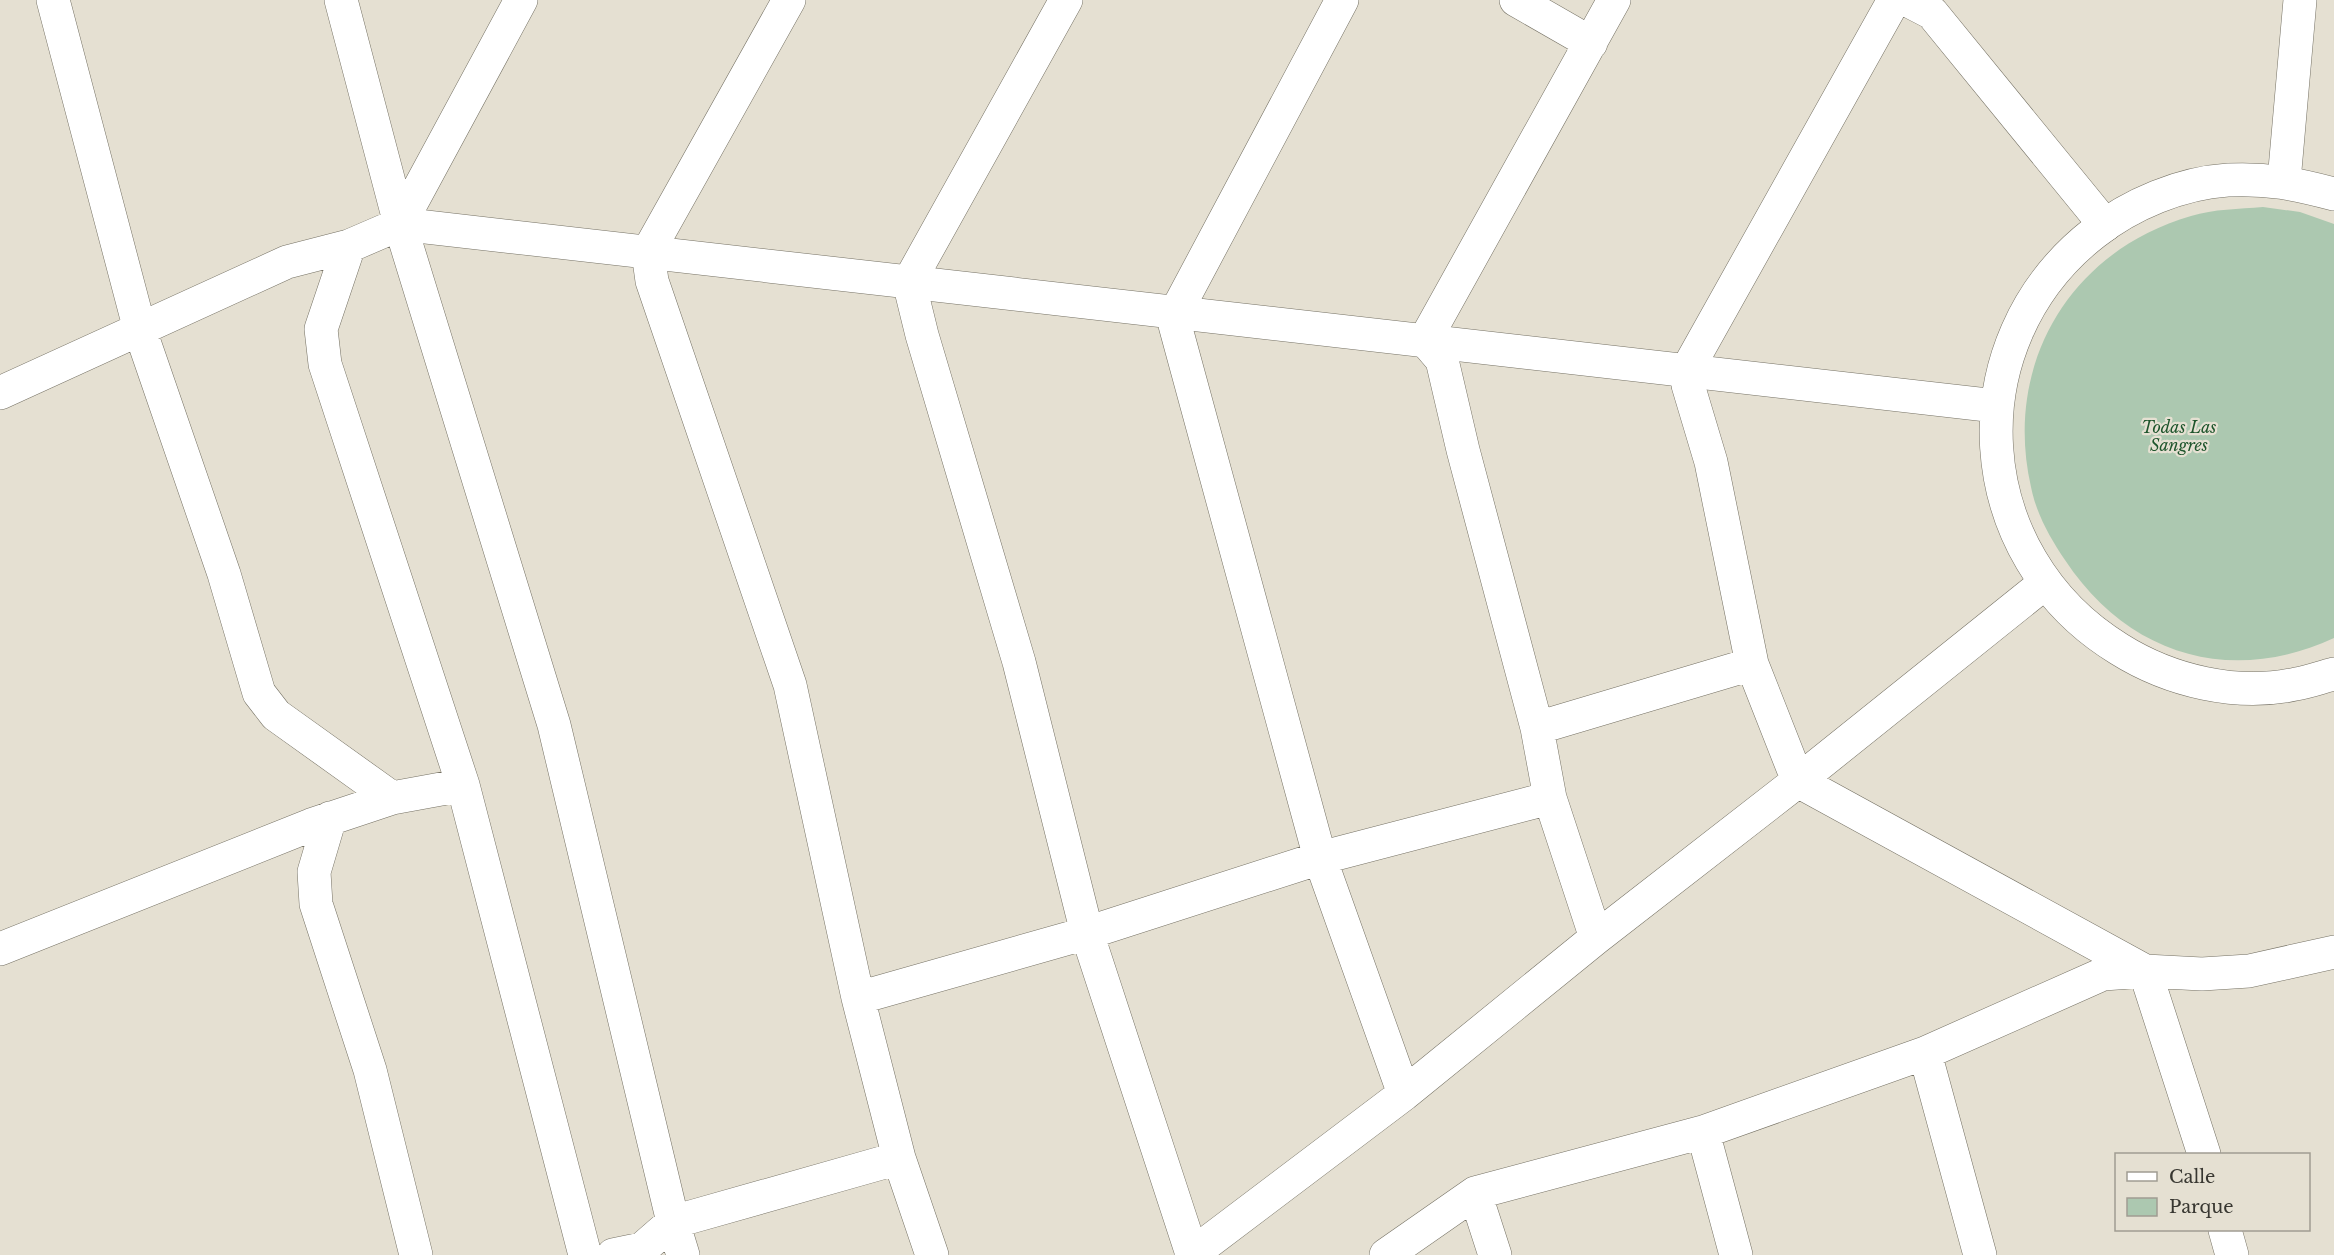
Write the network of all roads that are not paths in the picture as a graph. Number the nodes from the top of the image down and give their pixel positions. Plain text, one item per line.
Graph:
1 (53, 0) edge
2 (341, 0) edge
3 (521, 0) edge
4 (789, 0) edge
5 (1066, 0) edge
6 (1342, 0) edge
7 (1515, 0) edge
8 (1614, 0) edge
9 (1894, 0) edge
10 (1907, 0) edge
11 (2300, 0) edge
12 (1591, 43) junction
13 (2284, 181) junction
14 (2334, 194) edge
15 (400, 224) junction
16 (2105, 225) junction
17 (350, 246) junction
18 (648, 252) junction
19 (909, 282) junction
20 (1176, 312) junction
21 (140, 330) junction
22 (1425, 340) junction
23 (1687, 370) junction
24 (0, 393) edge
25 (1996, 406) junction
26 (2046, 584) junction
27 (1752, 664) junction
28 (2334, 674) edge
29 (1537, 728) junction
30 (1798, 781) junction
31 (463, 786) junction
32 (392, 798) junction
33 (1550, 798) junction
34 (330, 819) junction
35 (1320, 858) junction
36 (1087, 933) junction
37 (1596, 938) junction
38 (0, 949) edge
39 (2334, 952) edge
40 (2145, 971) junction
41 (858, 998) junction
42 (1925, 1053) junction
43 (1404, 1094) junction
44 (1703, 1132) junction
45 (2203, 1153) edge
46 (899, 1158) junction
47 (1475, 1193) junction
48 (673, 1222) junction
49 (2226, 1231) edge
50 (1191, 1254) edge
51 (416, 1255) edge
52 (585, 1255) edge
53 (613, 1255) edge
54 (683, 1255) edge
55 (932, 1255) edge
56 (1386, 1255) edge
57 (1495, 1255) edge
58 (1736, 1255) edge
59 (1980, 1255) edge
60 (2232, 1255) edge

1 - 21 street
2 - 15 street
3 - 15 street
4 - 18 street
5 - 19 street
6 - 20 street
7 - 12 street
8 - 12 street
9 - 23 street
10 - 16 street
11 - 13 street
12 - 22 street
13 - 14 street
13 - 16 street
15 - 17 street
15 - 18 street
15 - 48 street
16 - 25 street
17 - 21 street
17 - 31 street
18 - 19 street
18 - 41 street
19 - 20 street
19 - 36 street
20 - 22 street
20 - 35 street
21 - 24 street
21 - 32 street
22 - 23 street
22 - 29 street
23 - 25 street
23 - 27 street
25 - 26 street
26 - 28 street
26 - 30 street
27 - 29 street
27 - 30 street
29 - 33 street
30 - 37 street
30 - 40 street
31 - 32 street
31 - 52 street
32 - 34 street
33 - 35 street
33 - 37 street
34 - 38 street
34 - 51 street
35 - 36 street
35 - 43 street
36 - 41 street
36 - 50 street
37 - 43 street
39 - 40 street
40 - 42 street
40 - 45 street
41 - 46 street
42 - 44 street
42 - 59 street
43 - 50 street
44 - 47 street
44 - 58 street
46 - 48 street
46 - 55 street
47 - 56 street
47 - 57 street
48 - 53 street
48 - 54 street
49 - 60 street

